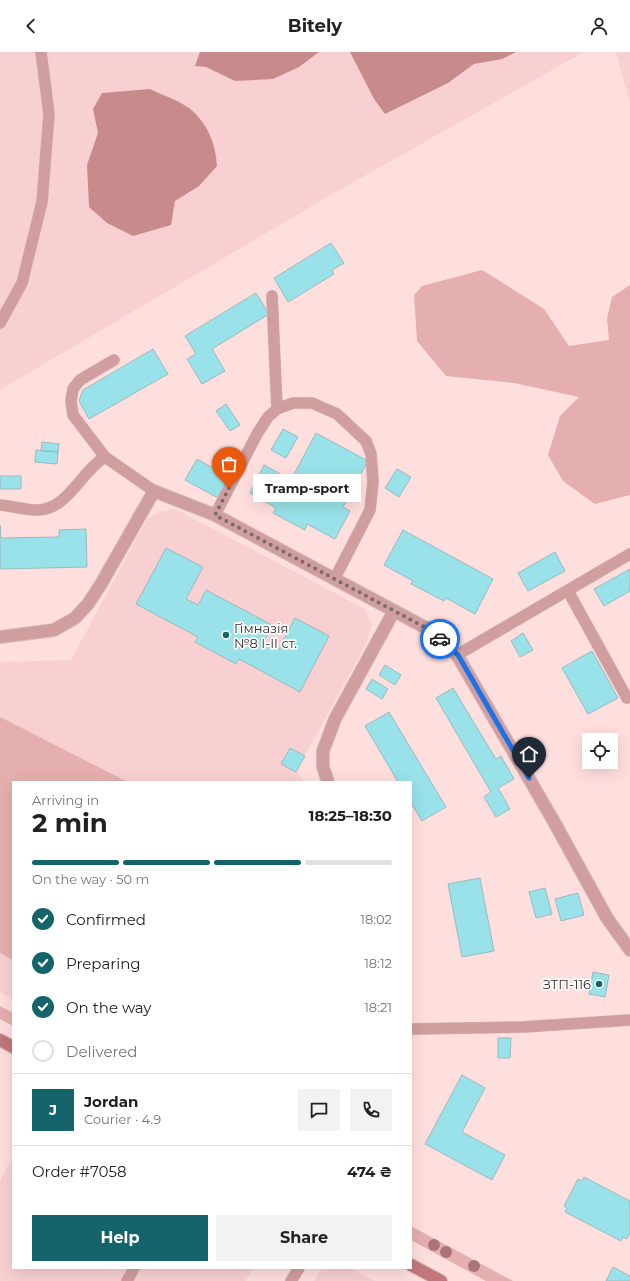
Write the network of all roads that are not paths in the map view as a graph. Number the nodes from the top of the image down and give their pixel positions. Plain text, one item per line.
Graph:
1 (41, 52) edge
2 (272, 296) dead end
3 (0, 323) edge
4 (114, 360) dead end
5 (277, 409) junction
6 (105, 457) junction
7 (154, 491) junction
8 (0, 505) edge
9 (215, 515) junction
10 (630, 554) edge
11 (334, 578) junction
12 (568, 591) junction
13 (394, 611) junction
14 (0, 637) edge
15 (458, 655) junction
16 (627, 698) dead end
17 (328, 781) edge
18 (630, 950) edge
19 (630, 1020) edge
20 (412, 1029) edge
21 (0, 1040) edge
22 (12, 1046) edge
23 (412, 1266) edge
24 (133, 1269) edge
25 (298, 1269) edge
26 (127, 1281) edge
27 (291, 1281) edge
28 (441, 1281) edge

1 - 3 lane
2 - 5 lane
4 - 6 lane
5 - 9 lane
5 - 11 lane
6 - 7 lane
6 - 8 lane
7 - 9 street
7 - 14 street
9 - 11 street
10 - 12 lane
11 - 13 street
12 - 15 lane
12 - 16 lane
13 - 15 street
13 - 17 street
15 - 18 street
19 - 20 lane
21 - 22 main road
23 - 28 main road
24 - 26 lane
25 - 27 lane

